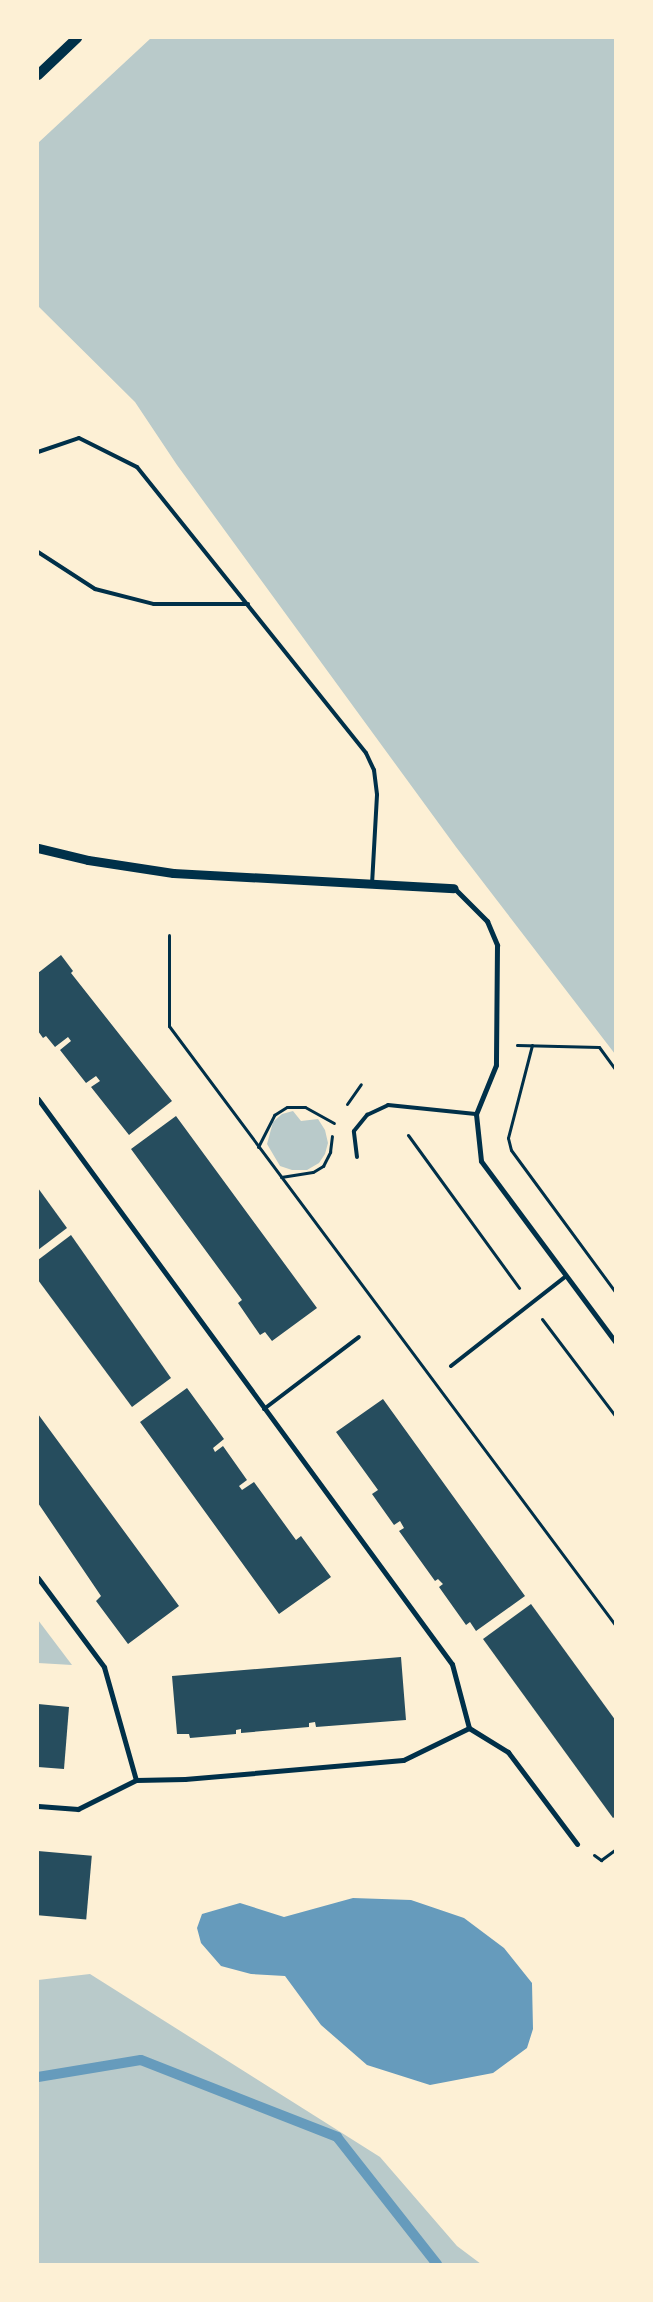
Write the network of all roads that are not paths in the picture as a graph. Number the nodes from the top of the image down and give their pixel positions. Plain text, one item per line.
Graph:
1 (77, 38) edge
2 (38, 74) edge
3 (38, 452) edge
4 (38, 552) edge
5 (248, 604) junction
6 (38, 848) edge
7 (372, 884) junction
8 (454, 888) joint
9 (38, 1099) edge
10 (476, 1114) junction
11 (357, 1157) dead end
12 (566, 1276) junction
13 (359, 1338) dead end
14 (616, 1343) edge
15 (451, 1366) dead end
16 (264, 1409) junction
17 (38, 1578) edge
18 (469, 1728) junction
19 (136, 1780) junction
20 (38, 1806) edge
21 (577, 1844) dead end

1 - 2 main road
3 - 5 lane
4 - 5 lane
5 - 7 lane
6 - 7 street
7 - 8 street
8 - 10 street
9 - 16 street
10 - 11 lane
10 - 12 street
12 - 14 street
12 - 15 lane
13 - 16 lane
16 - 18 street
17 - 19 street
18 - 19 street
18 - 21 street
19 - 20 street

